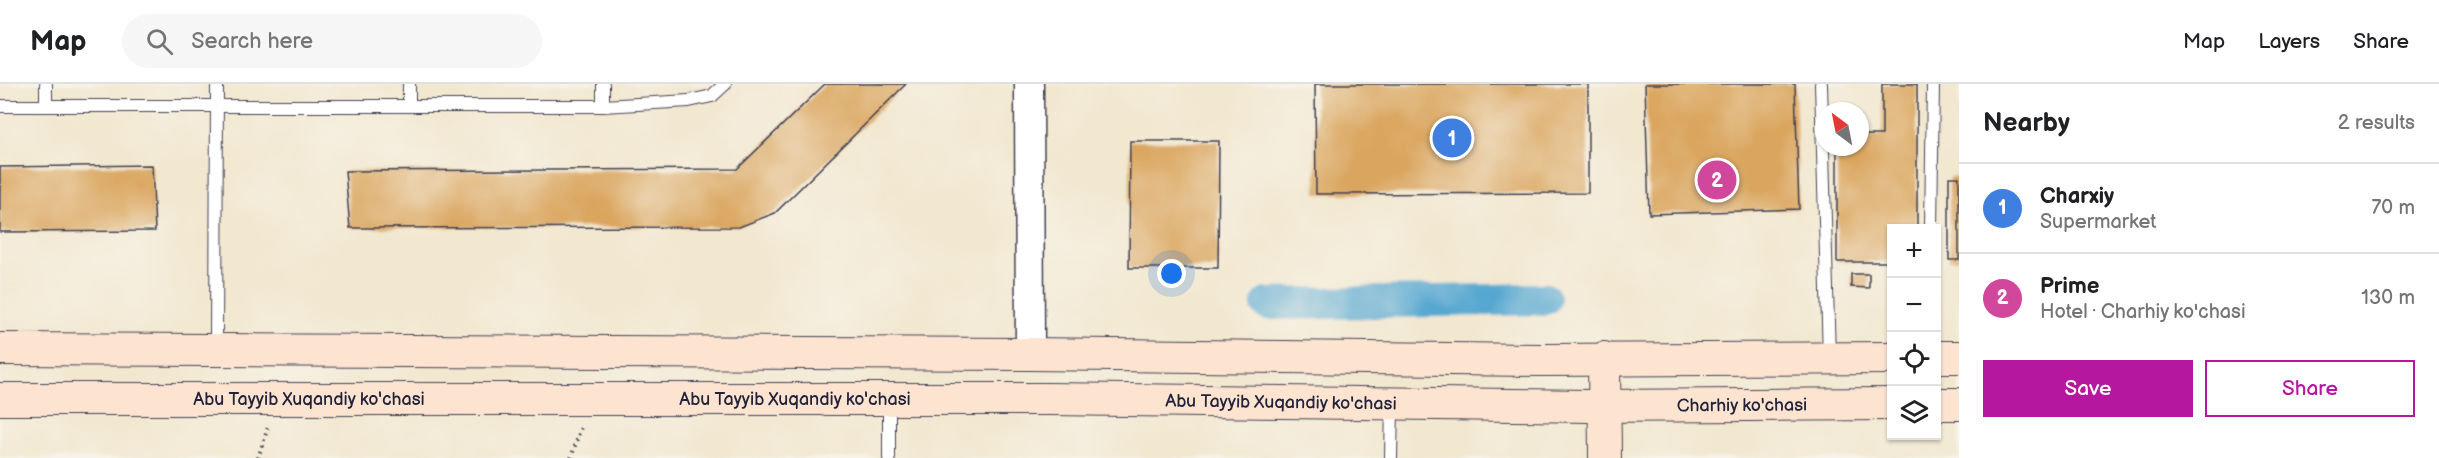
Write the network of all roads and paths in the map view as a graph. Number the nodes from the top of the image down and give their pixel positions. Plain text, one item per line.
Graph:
1 (46, 84) edge
2 (217, 84) edge
3 (409, 84) edge
4 (603, 84) edge
5 (725, 84) edge
6 (1029, 84) edge
7 (1821, 84) edge
8 (1932, 84) edge
9 (0, 106) edge
10 (46, 106) junction
11 (218, 106) junction
12 (409, 106) junction
13 (603, 106) junction
14 (1931, 224) edge
15 (0, 349) edge
16 (216, 350) junction
17 (1030, 354) junction
18 (1941, 357) edge
19 (1959, 357) edge
20 (1604, 358) junction
21 (1887, 358) edge
22 (1829, 359) junction
23 (0, 399) edge
24 (889, 399) junction
25 (1392, 404) junction
26 (1887, 404) edge
27 (1941, 404) edge
28 (1959, 404) edge
29 (1597, 406) junction
30 (269, 425) dead end
31 (582, 427) dead end
32 (258, 458) edge
33 (571, 458) edge
34 (889, 458) edge
35 (1391, 458) edge
36 (1605, 458) edge

1 - 10 lane
2 - 11 lane
3 - 12 lane
4 - 13 lane
5 - 13 lane
6 - 17 street
7 - 22 lane
8 - 14 lane
9 - 10 lane
10 - 11 lane
11 - 12 lane
11 - 16 lane
12 - 13 lane
15 - 16 main road
16 - 17 main road
17 - 20 main road
18 - 19 main road
20 - 22 main road
20 - 29 main road
21 - 22 main road
23 - 24 main road, Abu Tayyib Xuqandiy ko'chasi
24 - 25 main road, Abu Tayyib Xuqandiy ko'chasi
24 - 34 lane
25 - 29 main road, Abu Tayyib Xuqandiy ko'chasi
25 - 35 lane
26 - 29 main road, Charhiy ko'chasi
27 - 28 main road
29 - 36 main road
30 - 32 path
31 - 33 path

